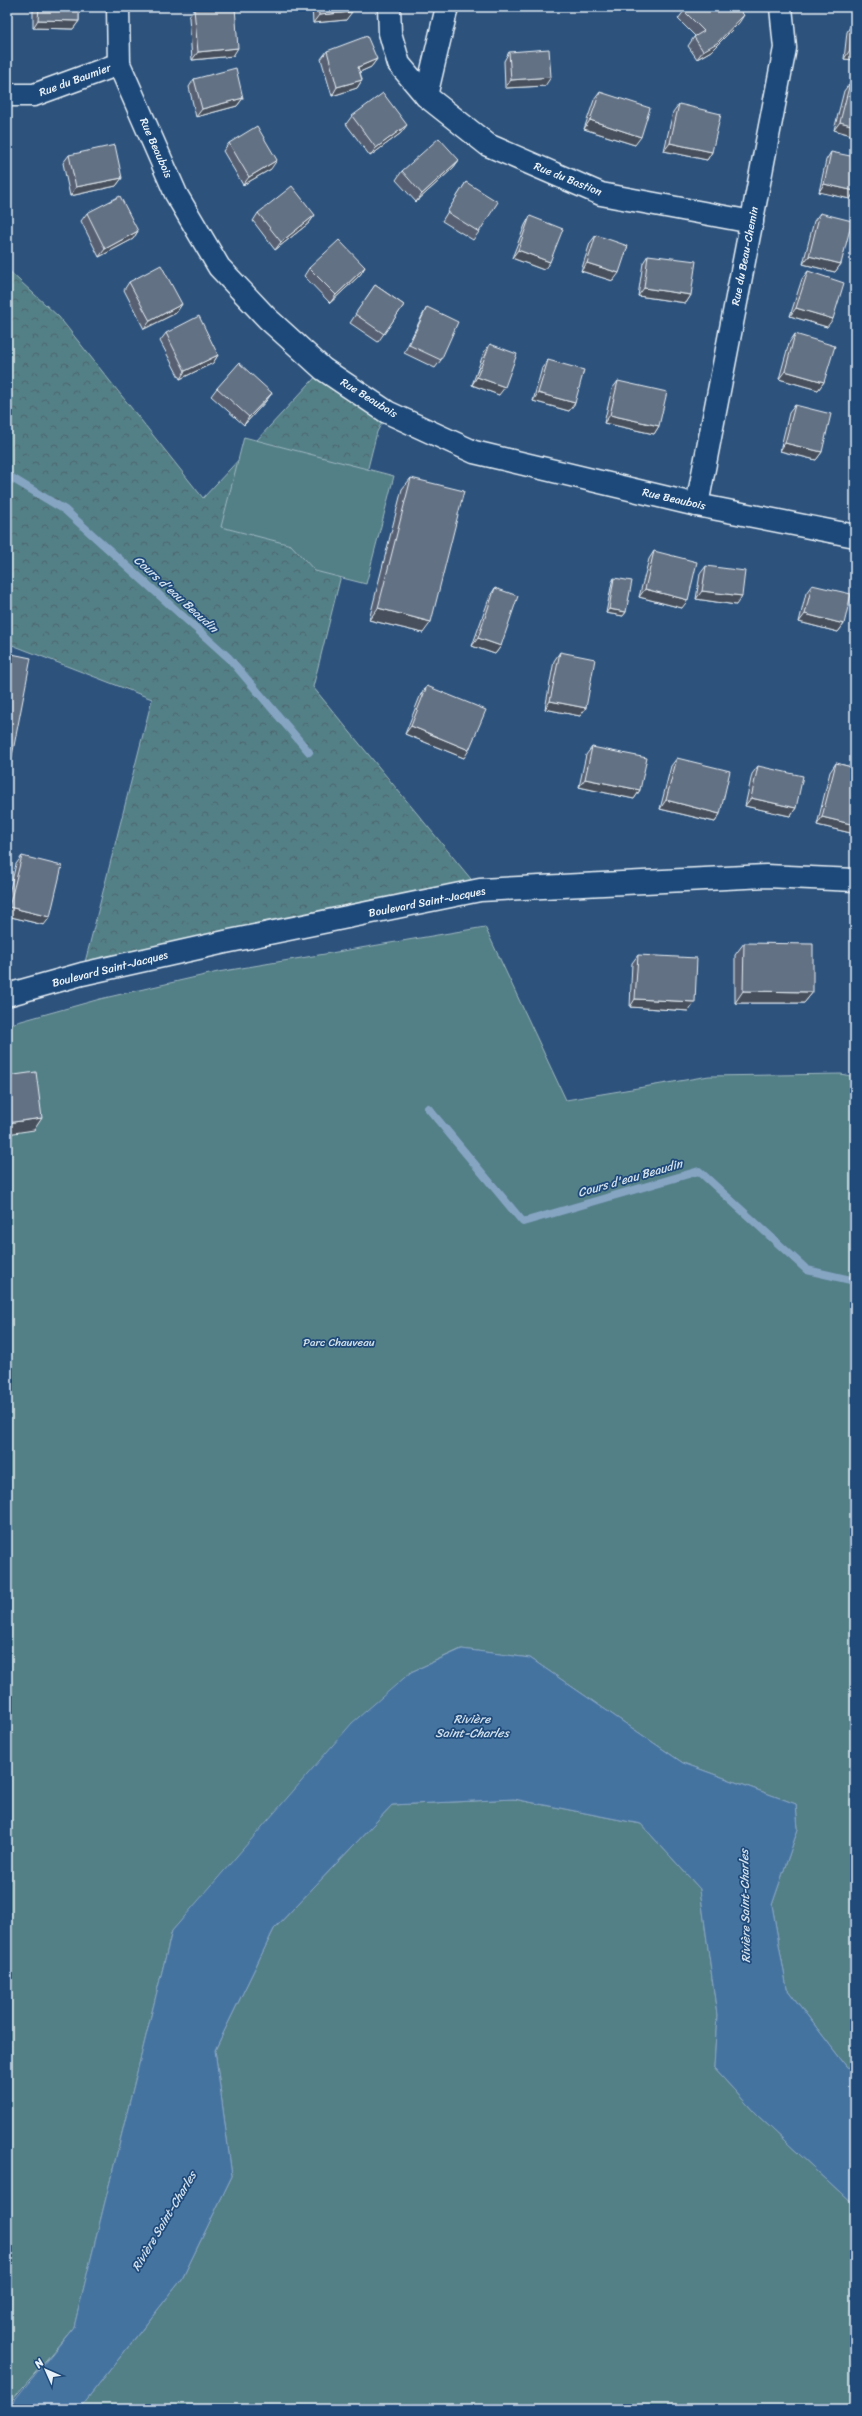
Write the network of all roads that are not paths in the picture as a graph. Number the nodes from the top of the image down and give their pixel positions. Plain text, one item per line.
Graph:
1 (118, 7) edge
2 (389, 7) edge
3 (447, 7) edge
4 (781, 7) edge
5 (119, 64) junction
6 (7, 96) edge
7 (426, 96) junction
8 (752, 222) junction
9 (697, 505) junction
10 (855, 536) edge
11 (855, 880) edge
12 (7, 995) edge

1 - 5 street, Rue Beaubois
2 - 7 street, Rue du Bastion
3 - 7 street
4 - 8 street, Rue du Beau-Chemin
5 - 6 street, Rue du Baumier
5 - 9 street, Rue Beaubois
7 - 8 street, Rue du Bastion
8 - 9 street, Rue du Beau-Chemin
9 - 10 street, Rue Beaubois
11 - 12 street, Boulevard Saint-Jacques

